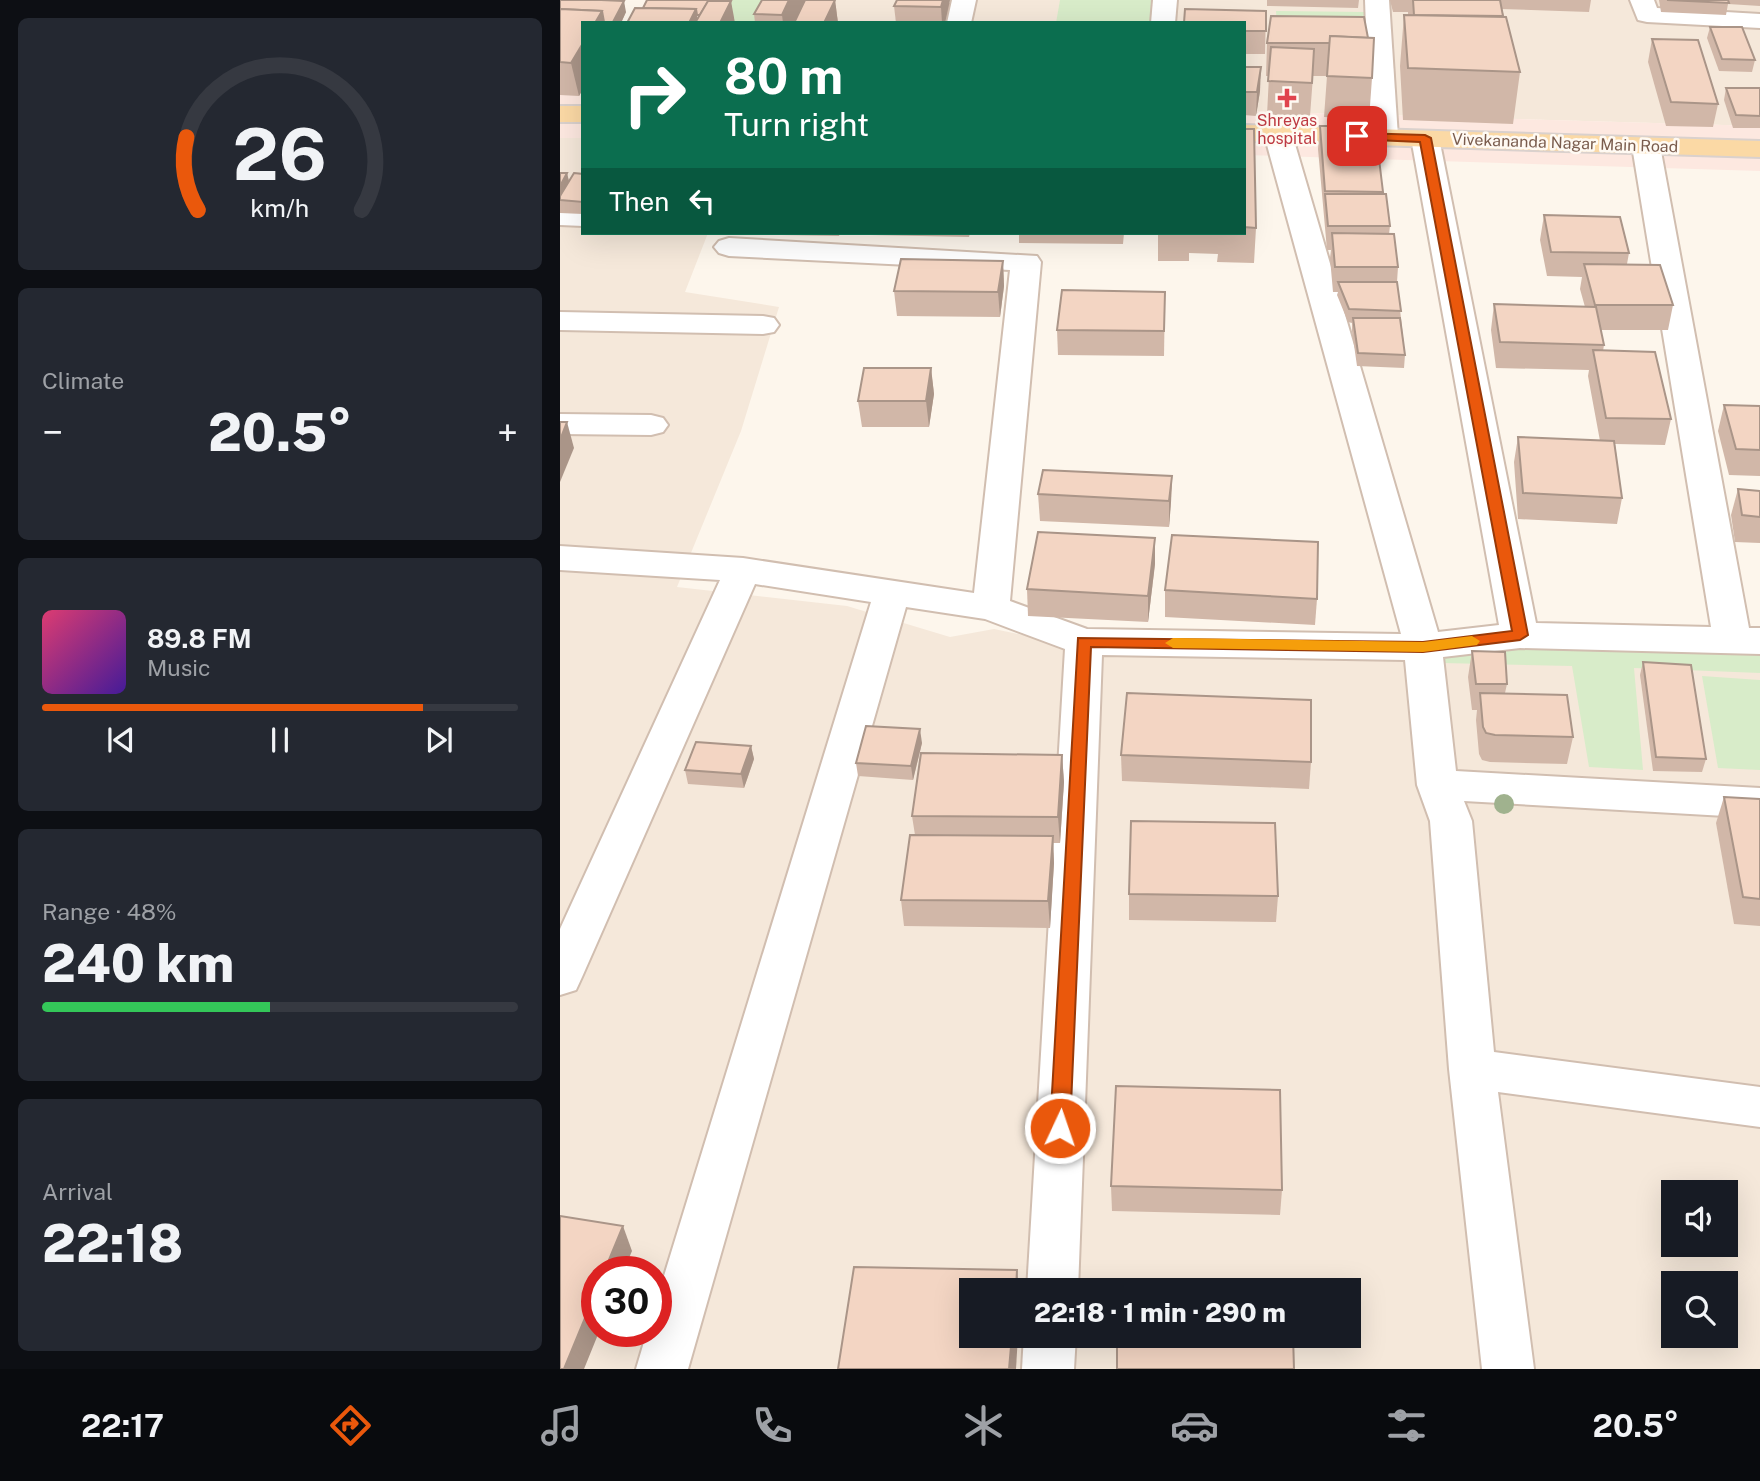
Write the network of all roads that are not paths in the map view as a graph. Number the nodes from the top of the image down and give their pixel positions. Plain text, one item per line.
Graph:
1 (953, 0) edge
2 (964, 0) edge
3 (1165, 0) edge
4 (1377, 0) edge
5 (1642, 0) edge
6 (960, 21) edge
7 (1163, 21) edge
8 (1760, 21) edge
9 (560, 114) edge
10 (581, 114) edge
11 (1246, 133) edge
12 (1278, 134) junction
13 (1384, 137) junction
14 (1425, 138) junction
15 (1646, 146) junction
16 (1760, 149) edge
17 (560, 216) edge
18 (581, 217) edge
19 (729, 247) dead end
20 (560, 321) edge
21 (762, 325) dead end
22 (560, 424) edge
23 (651, 425) dead end
24 (560, 558) edge
25 (743, 570) junction
26 (892, 593) junction
27 (991, 608) junction
28 (1520, 635) junction
29 (1746, 640) edge
30 (1084, 642) junction
31 (1423, 647) junction
32 (1437, 785) junction
33 (1760, 803) edge
34 (560, 977) edge
35 (1472, 1069) junction
36 (1760, 1107) edge
37 (1053, 1278) edge
38 (1049, 1348) edge
39 (662, 1369) edge
40 (1048, 1369) edge
41 (1508, 1369) edge

1 - 2 street
2 - 6 street
3 - 7 street
4 - 13 street
5 - 8 street
9 - 10 main road
11 - 12 main road, Vivekananda Nagar Main Road
12 - 13 main road, Vivekananda Nagar Main Road
12 - 31 street
13 - 14 main road, Vivekananda Nagar Main Road
14 - 15 main road, Vivekananda Nagar Main Road
14 - 28 street
15 - 16 main road, Vivekananda Nagar Main Road
15 - 29 street
17 - 18 street
19 - 27 street
20 - 21 street
22 - 23 street
24 - 25 street
25 - 26 street
25 - 34 street
26 - 27 street
26 - 39 street
27 - 30 street
28 - 29 street
28 - 31 street
30 - 31 street
30 - 37 street
31 - 32 street
32 - 33 street
32 - 35 street
35 - 36 street
35 - 41 street
38 - 40 street

